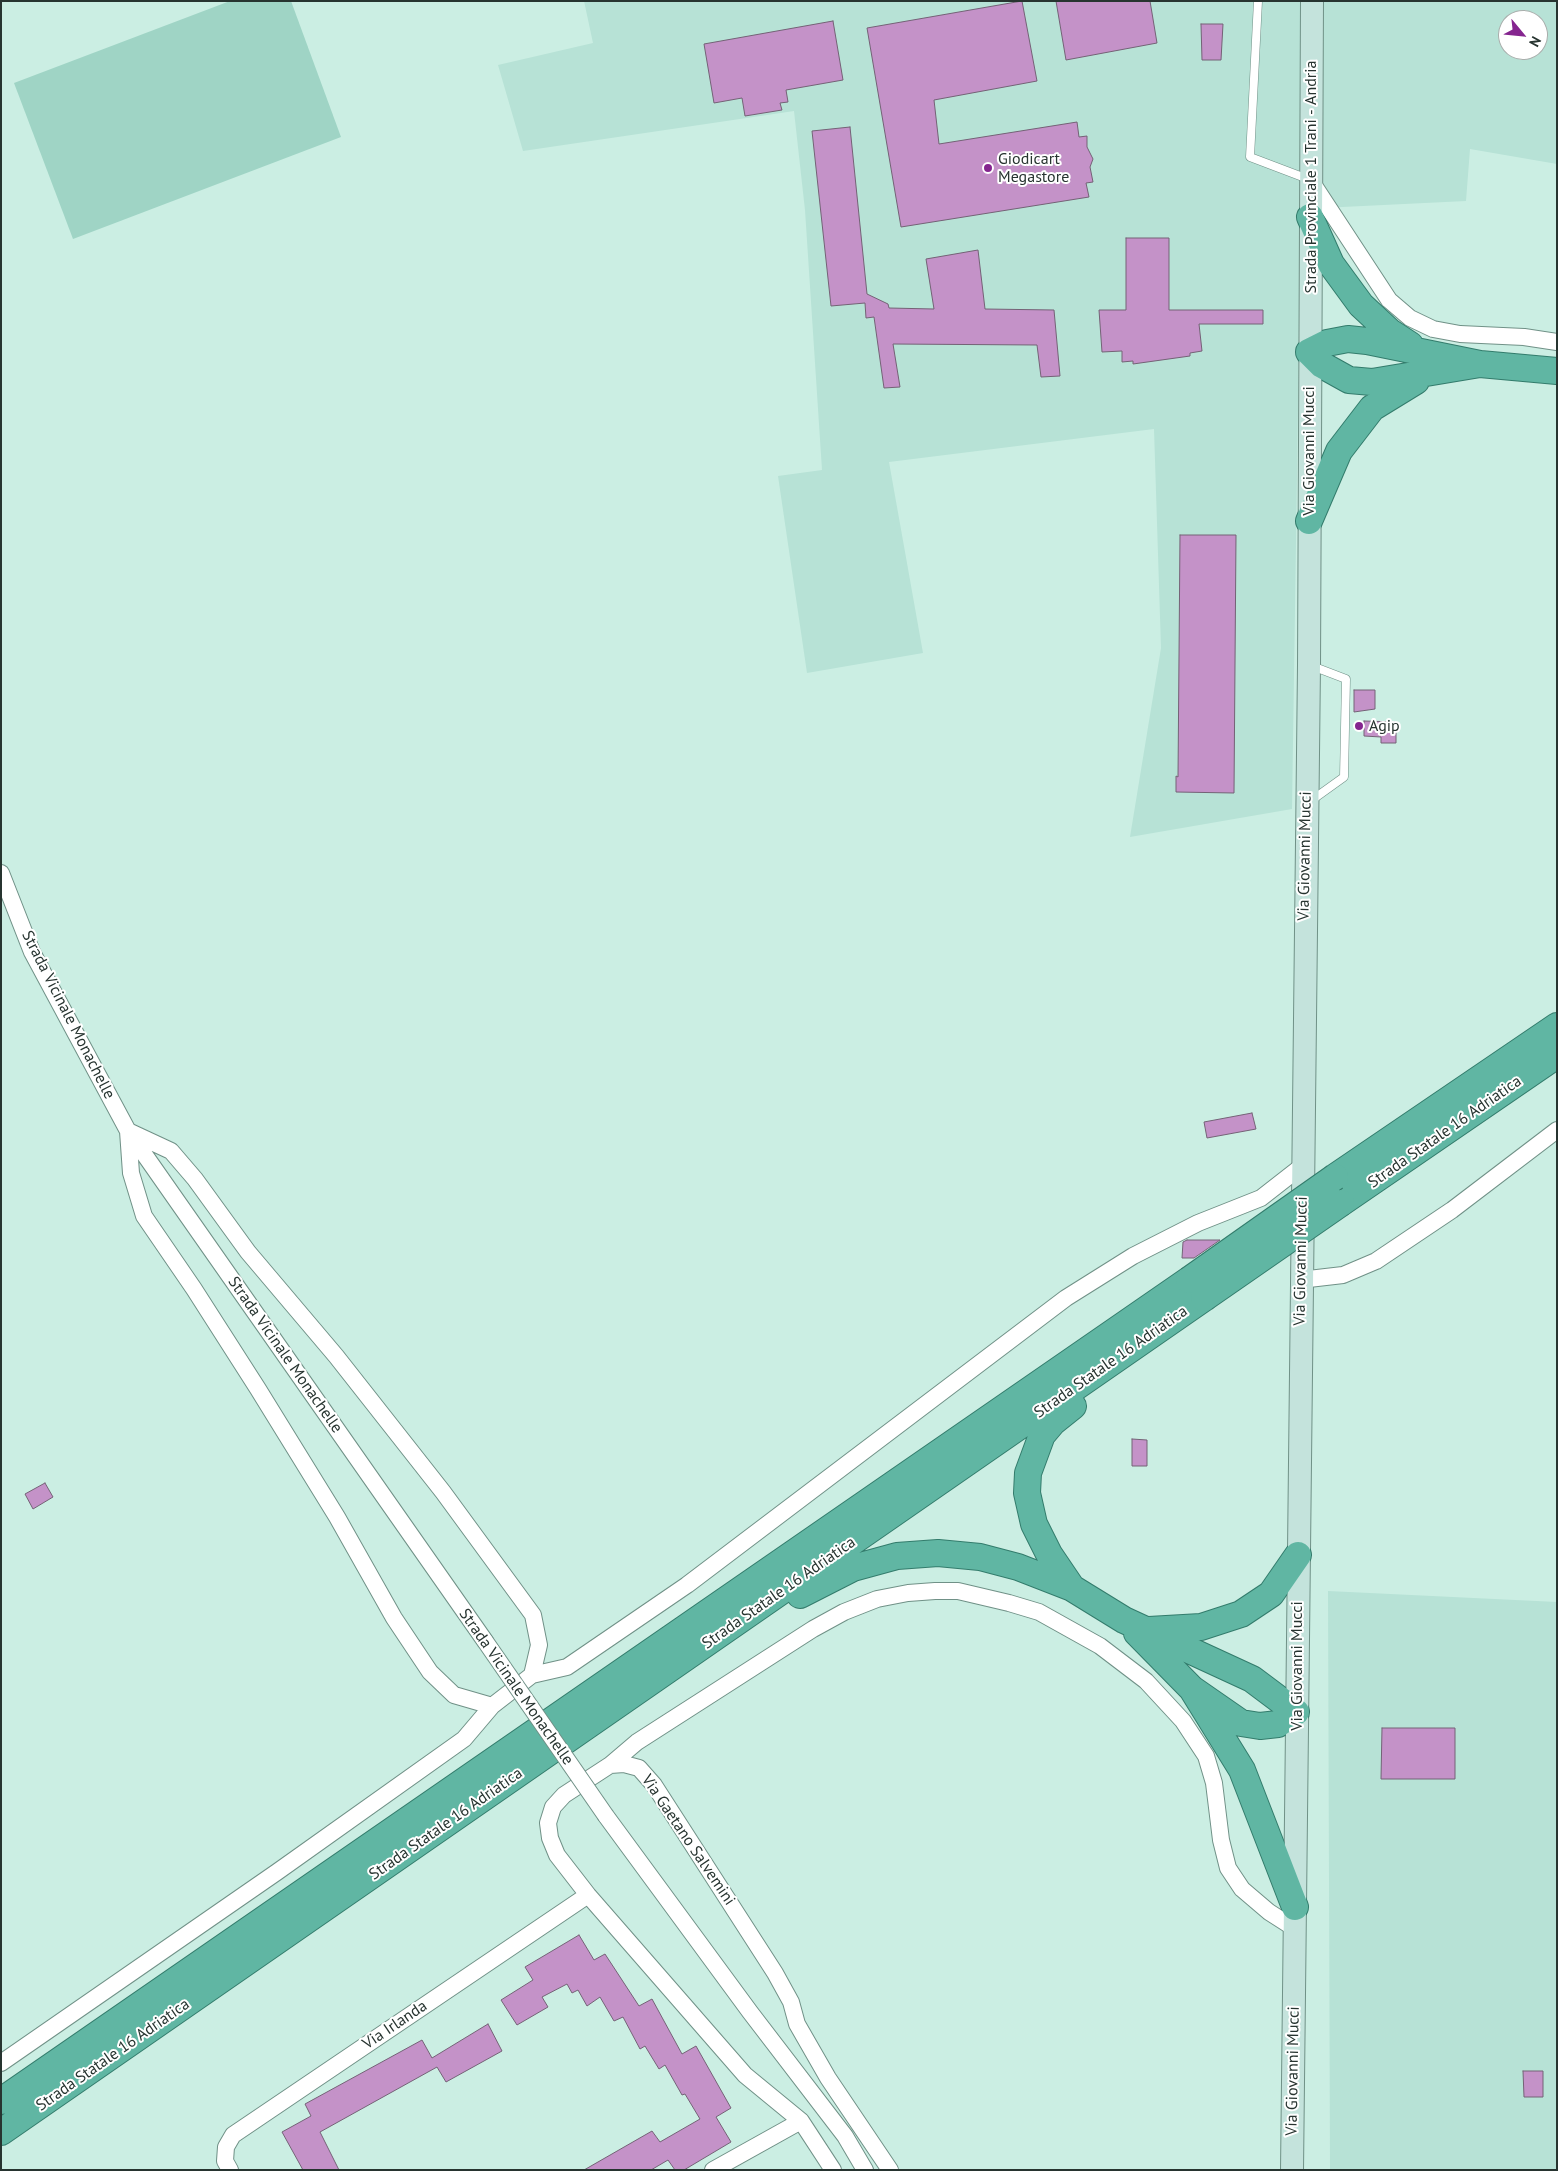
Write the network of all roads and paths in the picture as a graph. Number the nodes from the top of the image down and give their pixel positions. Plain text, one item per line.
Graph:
1 (1258, 1) edge
2 (1312, 1) edge
3 (1310, 180) junction
4 (1310, 217) junction
5 (1557, 342) edge
6 (1417, 350) junction
7 (1309, 352) junction
8 (1480, 364) junction
9 (1557, 371) edge
10 (1432, 374) junction
11 (1309, 521) junction
12 (1309, 665) junction
13 (1306, 804) junction
14 (1, 873) edge
15 (1557, 1026) edge
16 (1557, 1055) edge
17 (1557, 1130) edge
18 (128, 1131) junction
19 (1302, 1166) junction
20 (1300, 1280) junction
21 (1196, 1289) junction
22 (1298, 1555) junction
23 (1072, 1588) junction
24 (767, 1601) junction
25 (1135, 1625) junction
26 (532, 1675) junction
27 (1192, 1689) junction
28 (492, 1706) junction
29 (1296, 1712) junction
30 (610, 1765) junction
31 (588, 1895) junction
32 (1294, 1918) junction
33 (1, 2063) edge
34 (1, 2101) edge
35 (801, 2121) junction
36 (1, 2132) edge
37 (230, 2170) edge
38 (713, 2170) edge
39 (833, 2170) edge
40 (865, 2170) edge
41 (890, 2170) edge
42 (1292, 2170) edge

1 - 3 lane
2 - 3 main road, Strada Provinciale 1 Trani - Andria
3 - 4 main road, Strada Provinciale 1 Trani - Andria
3 - 5 street
4 - 6 highway
4 - 7 main road, Strada Provinciale 1 Trani - Andria
6 - 7 highway
6 - 8 highway
7 - 10 highway
7 - 11 main road, Via Giovanni Mucci
8 - 9 highway
8 - 10 highway
10 - 11 highway
11 - 12 main road, Via Giovanni Mucci
12 - 13 main road, Via Giovanni Mucci
12 - 13 lane
13 - 19 main road, Via Giovanni Mucci
14 - 18 street, Strada Vicinale Monachelle
15 - 21 highway, Strada Statale 16 Adriatica, bridge
16 - 21 highway, Strada Statale 16 Adriatica, bridge
17 - 20 street
18 - 26 street
18 - 28 street
18 - 40 street, Strada Vicinale Monachelle, bridge
19 - 20 main road, Via Giovanni Mucci
19 - 26 street
20 - 22 main road, Via Giovanni Mucci
21 - 23 highway
21 - 24 highway, Strada Statale 16 Adriatica
21 - 34 highway, Strada Statale 16 Adriatica
22 - 25 highway
22 - 29 main road, Via Giovanni Mucci
23 - 24 highway
23 - 25 highway
24 - 36 highway, Strada Statale 16 Adriatica
25 - 27 highway
25 - 29 highway
26 - 28 street
27 - 29 highway
27 - 32 highway
28 - 33 street
29 - 32 main road, Via Giovanni Mucci
30 - 31 street
30 - 32 street
30 - 41 street, Via Gaetano Salvemini
31 - 35 street
31 - 37 street, Via Irlanda
32 - 42 main road, Via Giovanni Mucci
35 - 38 street
35 - 39 street

